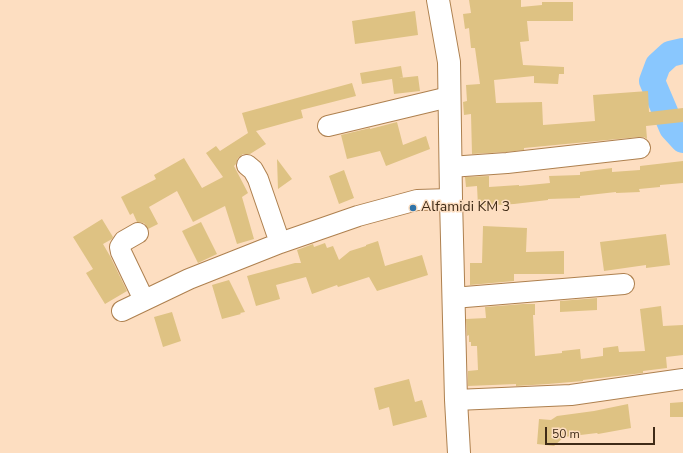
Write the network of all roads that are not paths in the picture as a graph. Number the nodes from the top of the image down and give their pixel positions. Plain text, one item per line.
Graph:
1 (438, 0) edge
2 (449, 97) junction
3 (328, 126) dead end
4 (640, 148) dead end
5 (247, 165) dead end
6 (450, 167) junction
7 (451, 199) junction
8 (138, 233) dead end
9 (280, 243) junction
10 (624, 284) dead end
11 (453, 298) junction
12 (144, 300) junction
13 (122, 311) dead end
14 (683, 379) edge
15 (456, 400) junction
16 (459, 453) edge

1 - 2 highway
2 - 3 street
2 - 6 highway
4 - 6 street
5 - 9 street
6 - 7 highway
7 - 9 street
7 - 11 highway
8 - 12 street
9 - 12 street
10 - 11 street
11 - 15 highway
12 - 13 street
14 - 15 street
15 - 16 highway

